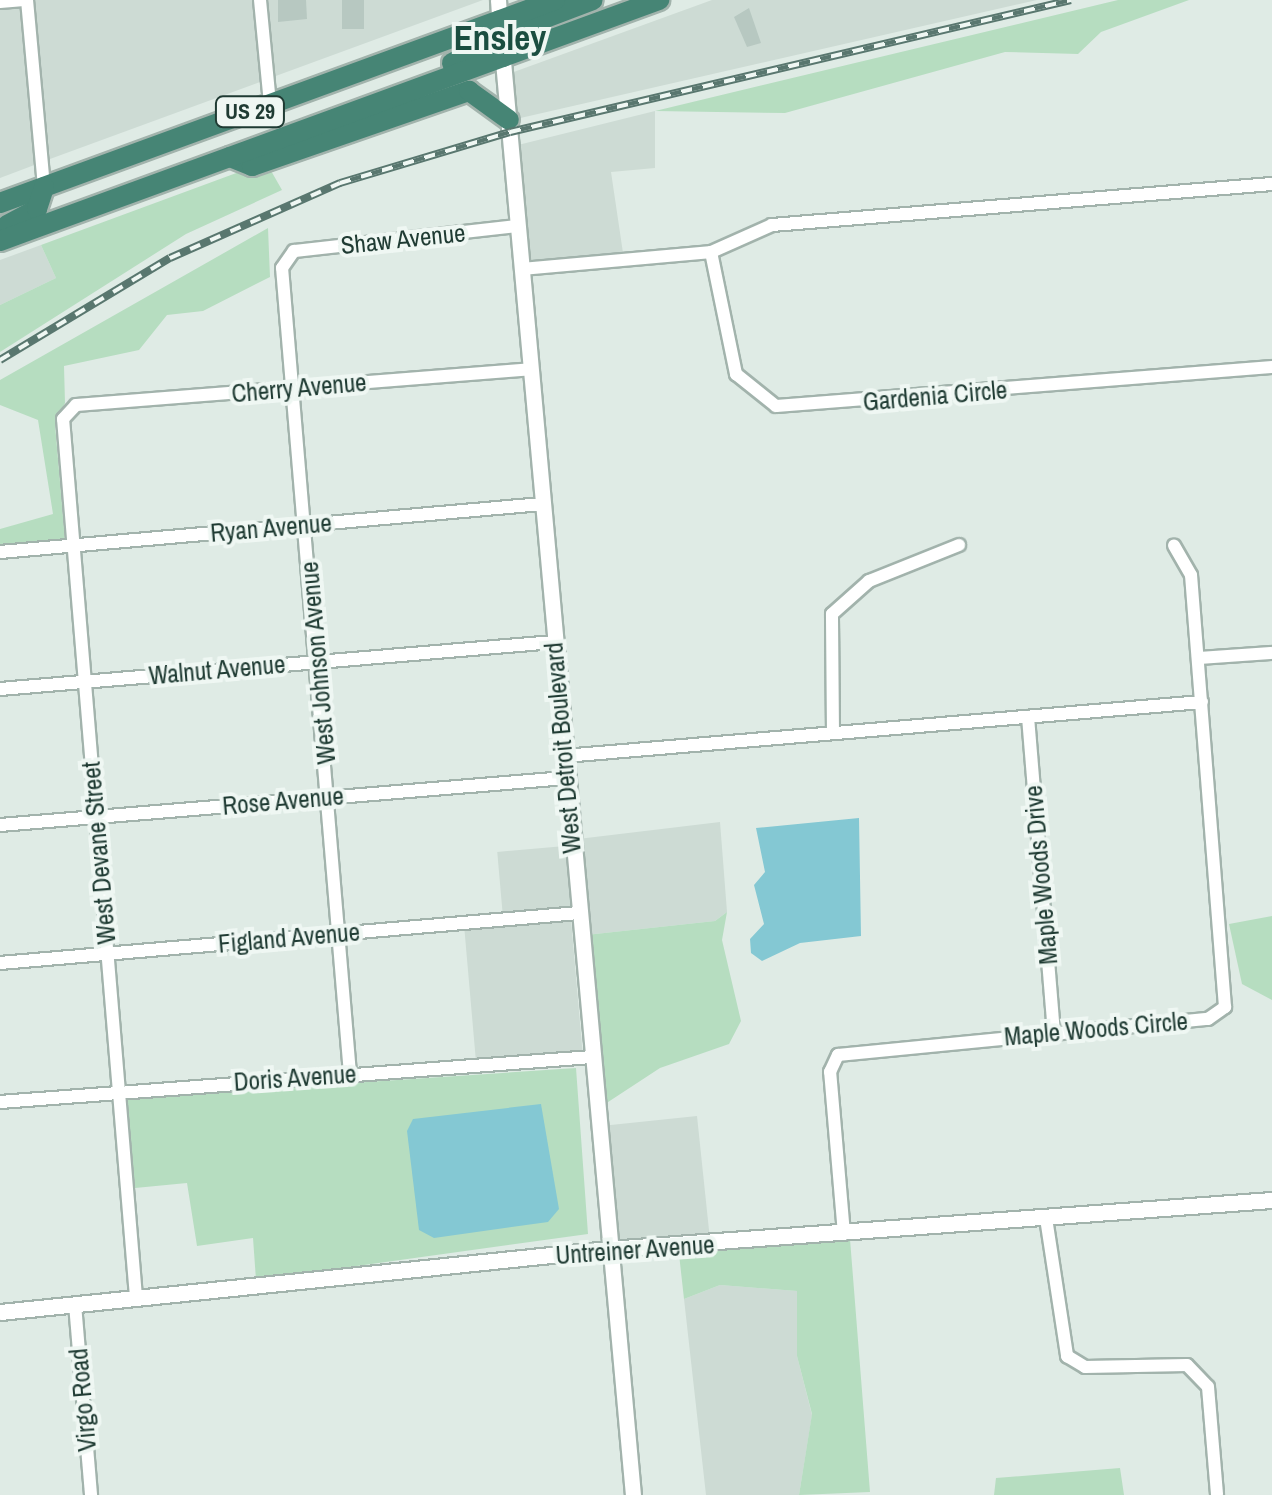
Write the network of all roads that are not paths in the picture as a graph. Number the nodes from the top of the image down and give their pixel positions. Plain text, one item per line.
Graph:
1 (24, 0) edge
2 (260, 0) edge
3 (555, 0) edge
4 (593, 0) edge
5 (659, 0) edge
6 (0, 2) edge
7 (498, 10) edge
8 (503, 57) junction
9 (270, 104) junction
10 (509, 120) junction
11 (278, 140) junction
12 (230, 157) junction
13 (1272, 184) edge
14 (44, 187) junction
15 (0, 203) edge
16 (518, 226) junction
17 (0, 227) edge
18 (0, 241) edge
19 (711, 252) junction
20 (288, 254) joint
21 (522, 269) junction
22 (1272, 368) edge
23 (531, 370) junction
24 (293, 388) junction
25 (68, 410) joint
26 (542, 504) junction
27 (306, 525) junction
28 (958, 545) dead end
29 (72, 546) junction
30 (1174, 546) dead end
31 (0, 552) edge
32 (554, 642) junction
33 (1272, 653) edge
34 (1198, 658) junction
35 (318, 661) junction
36 (85, 682) junction
37 (0, 689) edge
38 (1202, 702) junction
39 (1028, 717) junction
40 (834, 732) junction
41 (564, 756) junction
42 (566, 778) junction
43 (330, 797) junction
44 (96, 817) junction
45 (0, 825) edge
46 (578, 914) junction
47 (340, 934) junction
48 (107, 953) junction
49 (0, 963) edge
50 (1054, 1032) junction
51 (590, 1057) junction
52 (350, 1074) junction
53 (120, 1092) junction
54 (0, 1102) edge
55 (1272, 1200) edge
56 (1046, 1218) junction
57 (844, 1234) junction
58 (608, 1249) junction
59 (136, 1297) junction
60 (75, 1304) junction
61 (0, 1312) edge
62 (92, 1495) edge
63 (633, 1495) edge
64 (1217, 1495) edge

1 - 6 street
1 - 14 street
2 - 9 street
3 - 7 highway, US 29
4 - 8 highway
5 - 8 highway, US 29
7 - 8 street, West Detroit Boulevard
7 - 9 highway, US 29
7 - 11 highway
8 - 10 street, West Detroit Boulevard
8 - 11 highway, US 29
9 - 14 highway, US 29
10 - 12 highway
10 - 16 street, West Detroit Boulevard
11 - 12 highway, US 29
12 - 18 highway, US 29
13 - 19 street
14 - 15 highway, US 29
14 - 17 highway
16 - 20 street, Shaw Avenue
16 - 21 street, West Detroit Boulevard
19 - 21 street
19 - 22 street, Gardenia Circle
20 - 24 street, West Johnson Avenue
21 - 23 street, West Detroit Boulevard
23 - 24 street, Cherry Avenue
23 - 26 street, West Detroit Boulevard
24 - 25 street, Cherry Avenue
24 - 27 street, West Johnson Avenue
25 - 29 street, West Devane Street
26 - 27 street, Ryan Avenue
26 - 32 street, West Detroit Boulevard
27 - 29 street, Ryan Avenue
27 - 35 street, West Johnson Avenue
28 - 40 street
29 - 31 street, Ryan Avenue
29 - 36 street, West Devane Street
30 - 34 street, Maple Woods Circle
32 - 35 street, Walnut Avenue
32 - 41 street, West Detroit Boulevard
33 - 34 street
34 - 38 street, Maple Woods Circle
35 - 36 street, Walnut Avenue
35 - 43 street, West Johnson Avenue
36 - 37 street, Walnut Avenue
36 - 44 street, West Devane Street
38 - 39 street
38 - 50 street, Maple Woods Circle
39 - 40 street
39 - 50 street, Maple Woods Drive
40 - 41 street
41 - 42 street, West Detroit Boulevard
42 - 43 street, Rose Avenue
42 - 46 street, West Detroit Boulevard
43 - 44 street, Rose Avenue
43 - 47 street, West Johnson Avenue
44 - 45 street, Rose Avenue
44 - 48 street, West Devane Street
46 - 47 street, Figland Avenue
46 - 51 street, West Detroit Boulevard
47 - 48 street, Figland Avenue
47 - 52 street, West Johnson Avenue
48 - 49 street, Figland Avenue
48 - 53 street, West Devane Street
50 - 57 street, Maple Woods Circle
51 - 52 street, Doris Avenue
51 - 58 street, West Detroit Boulevard
52 - 53 street, Doris Avenue
53 - 54 street, Doris Avenue
53 - 59 street, West Devane Street
55 - 56 street, Untreiner Avenue
56 - 57 street, Untreiner Avenue
56 - 64 street
57 - 58 street, Untreiner Avenue
58 - 59 street, Untreiner Avenue
58 - 63 street, West Detroit Boulevard
59 - 60 street, Untreiner Avenue
60 - 61 street, Untreiner Avenue
60 - 62 street, Virgo Road

